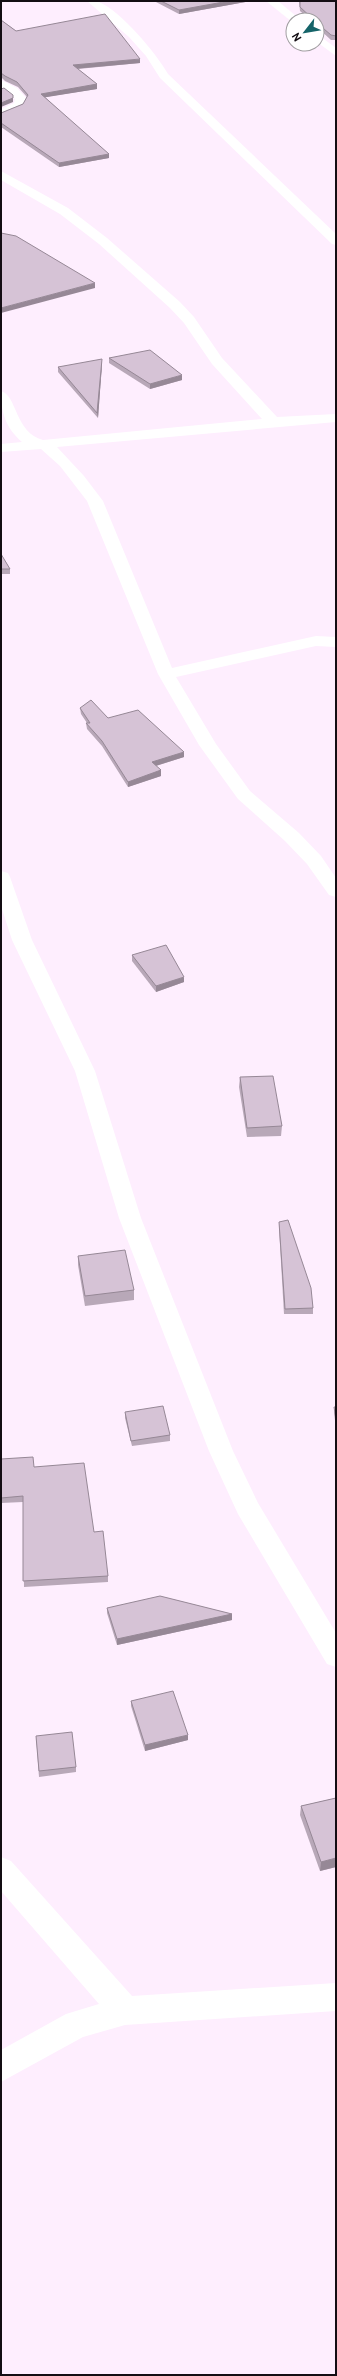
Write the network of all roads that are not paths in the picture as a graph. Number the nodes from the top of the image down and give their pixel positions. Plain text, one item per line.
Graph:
1 (92, 1) edge
2 (271, 1) edge
3 (285, 12) edge
4 (325, 44) edge
5 (336, 53) edge
6 (1, 83) edge
7 (1, 113) edge
8 (1, 175) edge
9 (336, 241) edge
10 (1, 395) edge
11 (336, 418) edge
12 (273, 422) junction
13 (46, 445) junction
14 (1, 448) edge
15 (336, 642) edge
16 (166, 674) junction
17 (1, 877) edge
18 (336, 891) edge
19 (336, 1656) edge
20 (1, 1870) edge
21 (336, 1997) edge
22 (125, 2011) junction
23 (1, 2067) edge

1 - 9 street
2 - 3 street
4 - 5 street
6 - 7 street
8 - 12 street
10 - 13 street
11 - 12 street
12 - 13 street
13 - 14 street
13 - 16 street
15 - 16 street
16 - 18 street
17 - 19 street
20 - 22 street
21 - 22 street
22 - 23 street

